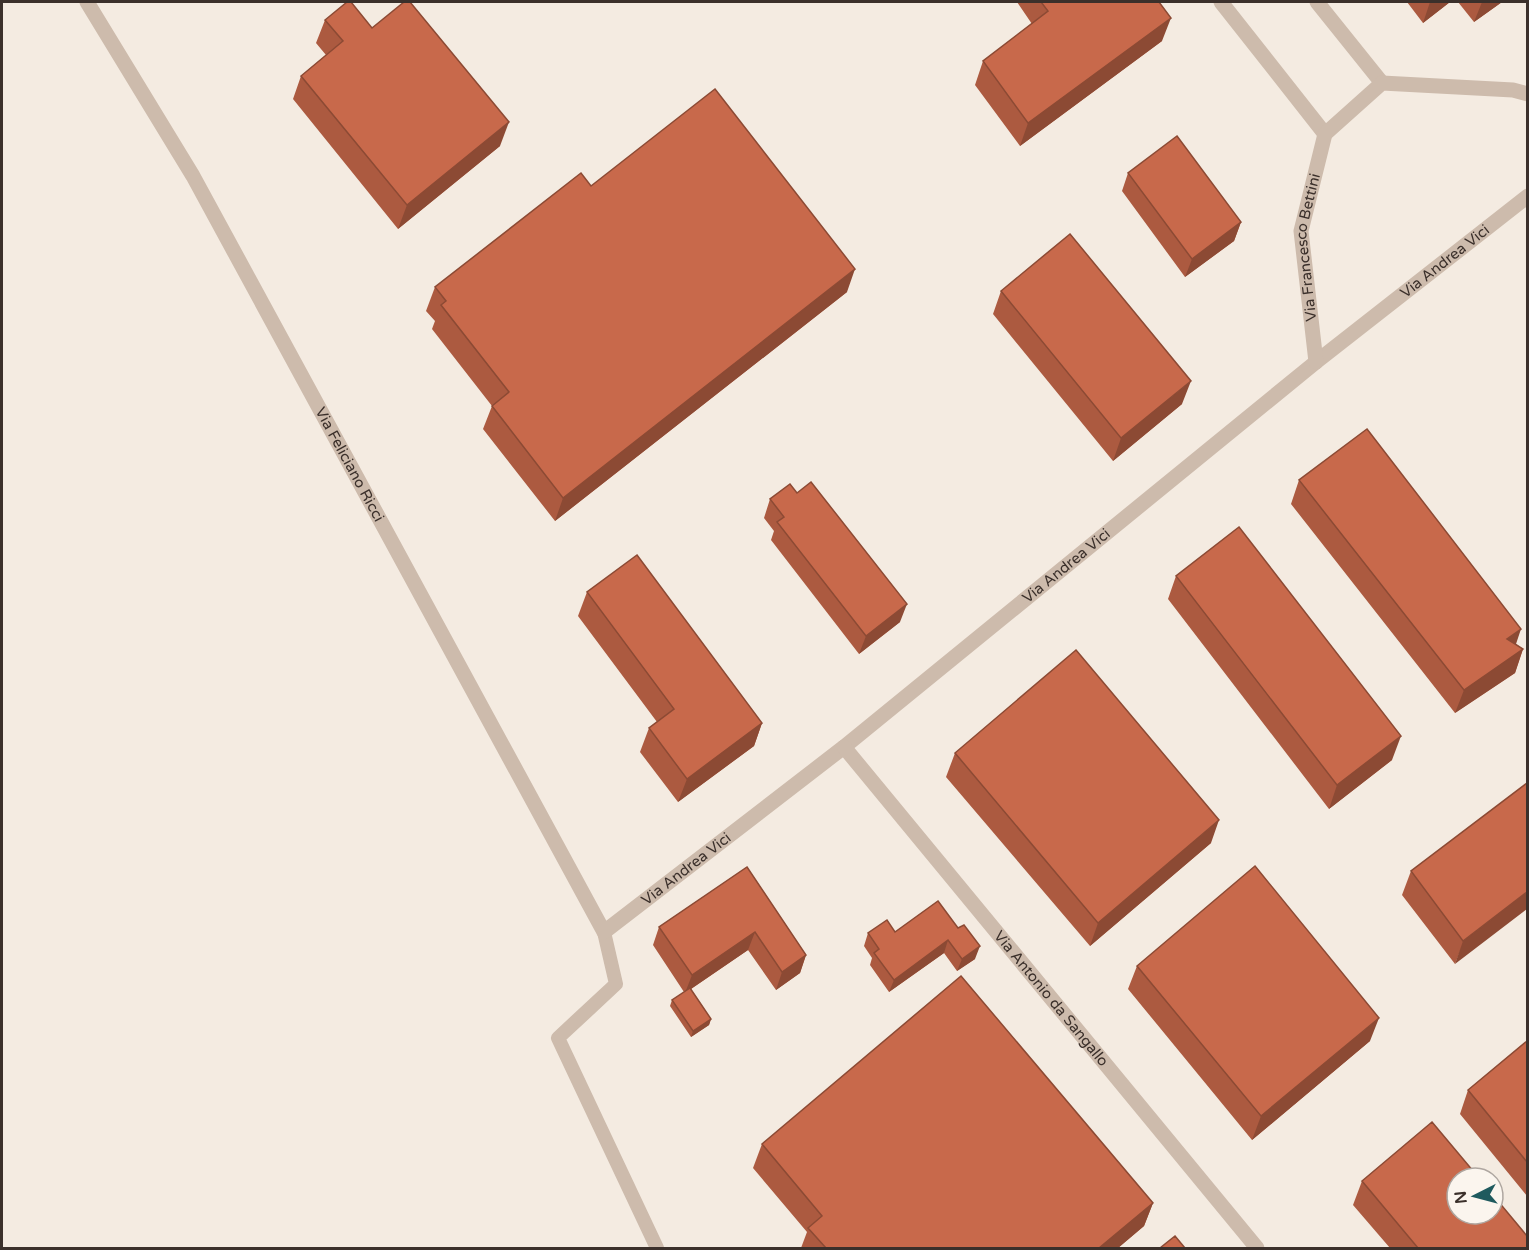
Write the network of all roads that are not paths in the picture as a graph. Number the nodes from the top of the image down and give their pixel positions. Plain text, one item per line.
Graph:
1 (87, 2) edge
2 (1221, 2) edge
3 (1317, 2) edge
4 (1382, 83) junction
5 (1527, 94) edge
6 (1325, 134) junction
7 (1527, 196) edge
8 (1316, 362) junction
9 (844, 747) junction
10 (604, 932) junction
11 (657, 1248) edge
12 (1257, 1248) edge

1 - 10 street, Via Feliciano Ricci
2 - 6 street
3 - 4 street
4 - 5 street
4 - 6 street
6 - 8 street, Via Francesco Bettini
7 - 8 street, Via Andrea Vici
8 - 9 street, Via Andrea Vici
9 - 10 street, Via Andrea Vici
9 - 12 street, Via Antonio da Sangallo
10 - 11 lane

